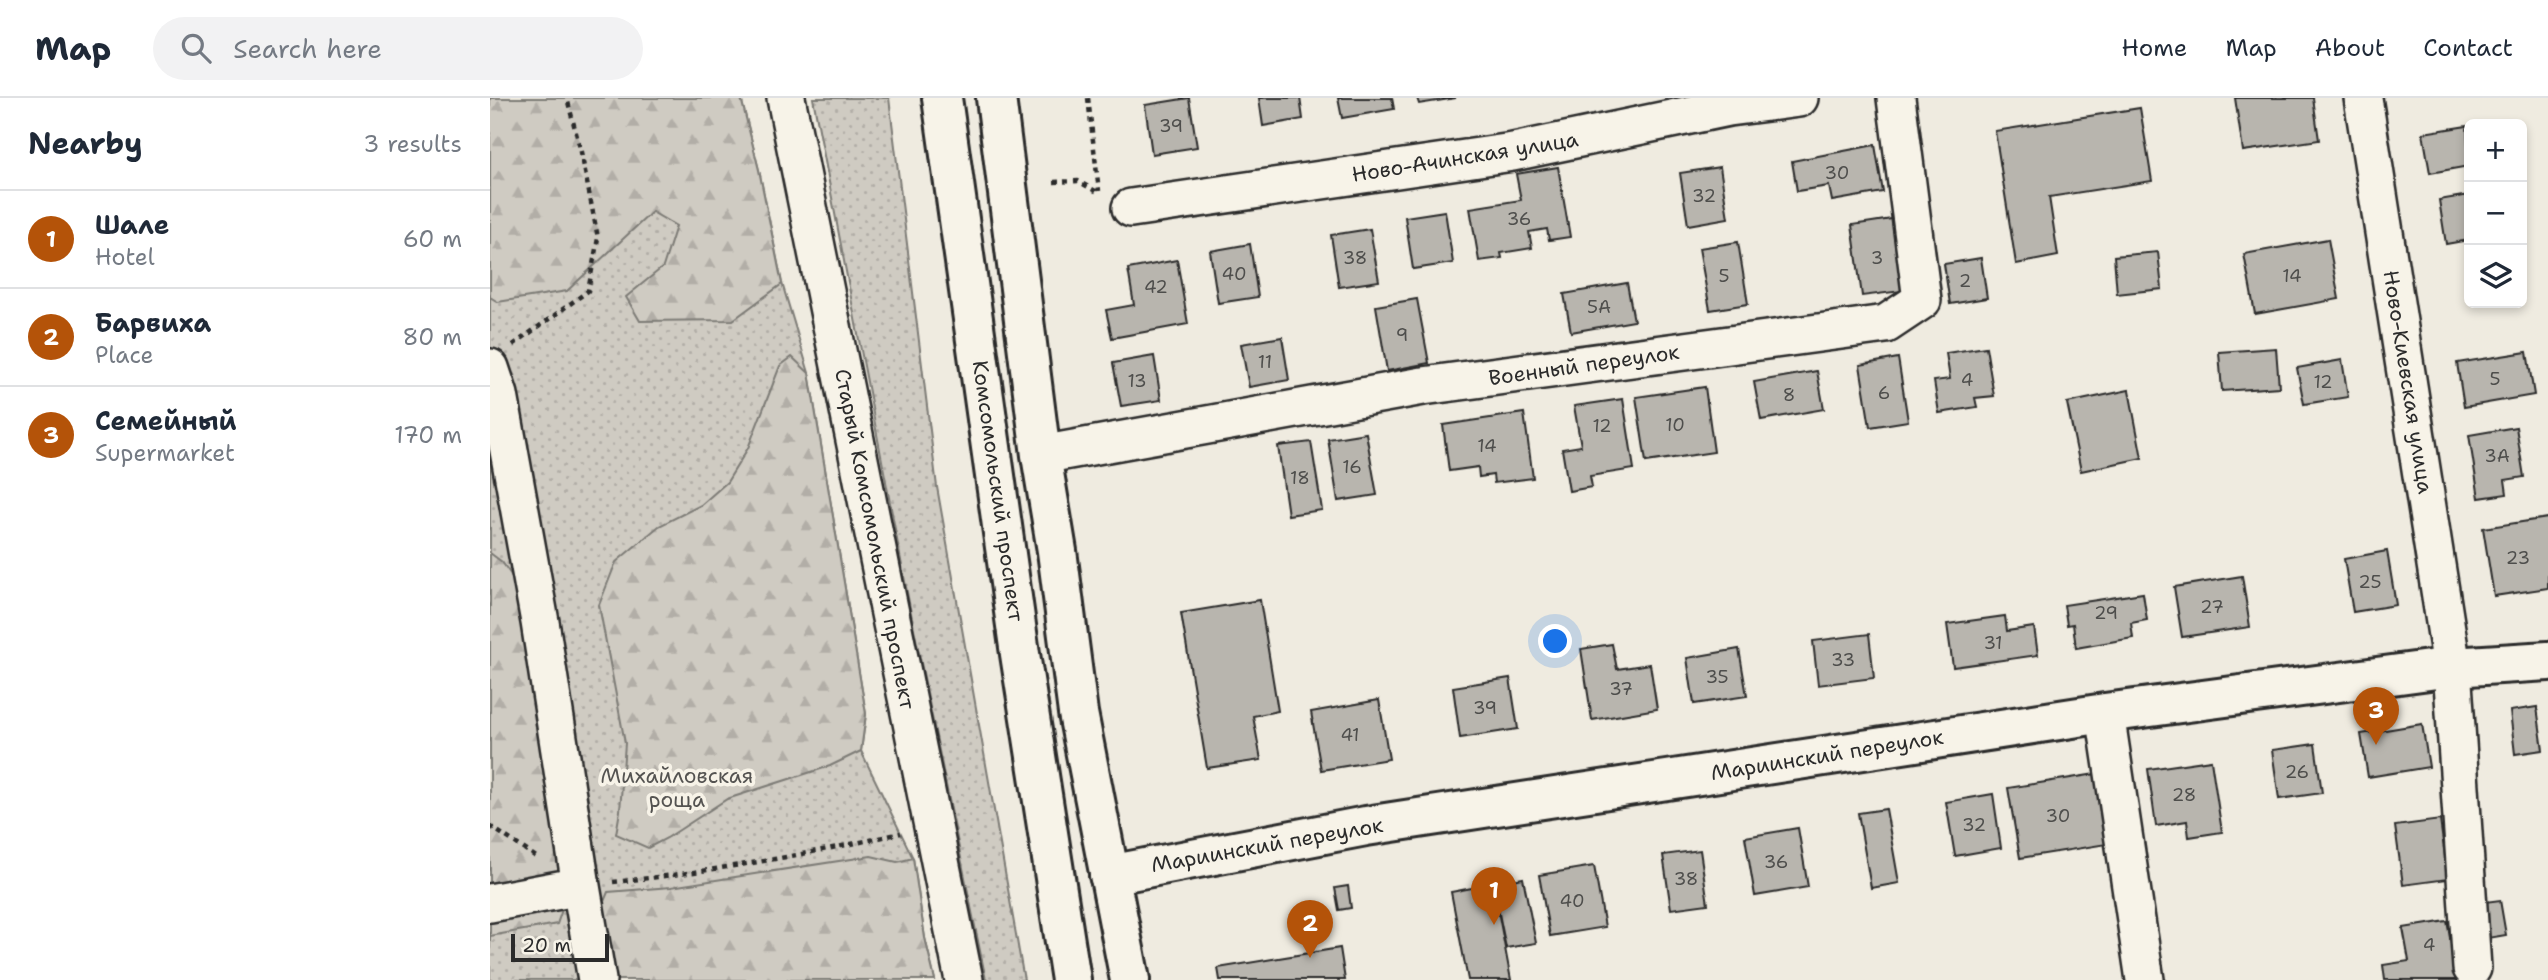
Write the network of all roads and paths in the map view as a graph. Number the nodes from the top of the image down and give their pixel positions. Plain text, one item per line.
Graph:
1 (567, 98) edge
2 (786, 98) edge
3 (942, 98) edge
4 (996, 98) edge
5 (1088, 98) edge
6 (1799, 98) edge
7 (1896, 98) edge
8 (2363, 98) edge
9 (1728, 103) edge
10 (1054, 182) dead end
11 (1115, 200) junction
12 (501, 357) edge
13 (1041, 455) junction
14 (2548, 661) edge
15 (2454, 684) junction
16 (2105, 713) junction
17 (933, 826) junction
18 (1109, 875) junction
19 (1054, 884) junction
20 (581, 886) junction
21 (490, 903) edge
22 (2472, 968) dead end
23 (597, 980) edge
24 (964, 980) edge
25 (1071, 980) edge
26 (1130, 980) edge
27 (2145, 980) edge

1 - 12 path
2 - 17 street, Старый Комсомольский проспект
3 - 19 main road, Комсомольский проспект
4 - 13 main road
5 - 11 path
6 - 9 street, Ново-Ачинская улица
7 - 13 street, Военный переулок
8 - 15 street, Ново-Киевская улица
9 - 11 street, Ново-Ачинская улица
10 - 11 path
12 - 20 street
13 - 18 main road
14 - 15 main road, Мариинский переулок
15 - 16 main road, Мариинский переулок
15 - 22 street, Ново-Киевская улица
16 - 18 main road, Мариинский переулок
16 - 27 street
17 - 20 path
17 - 24 street, Старый Комсомольский проспект
18 - 19 main road
18 - 26 main road
19 - 25 main road, Комсомольский проспект
20 - 21 street
20 - 23 street

